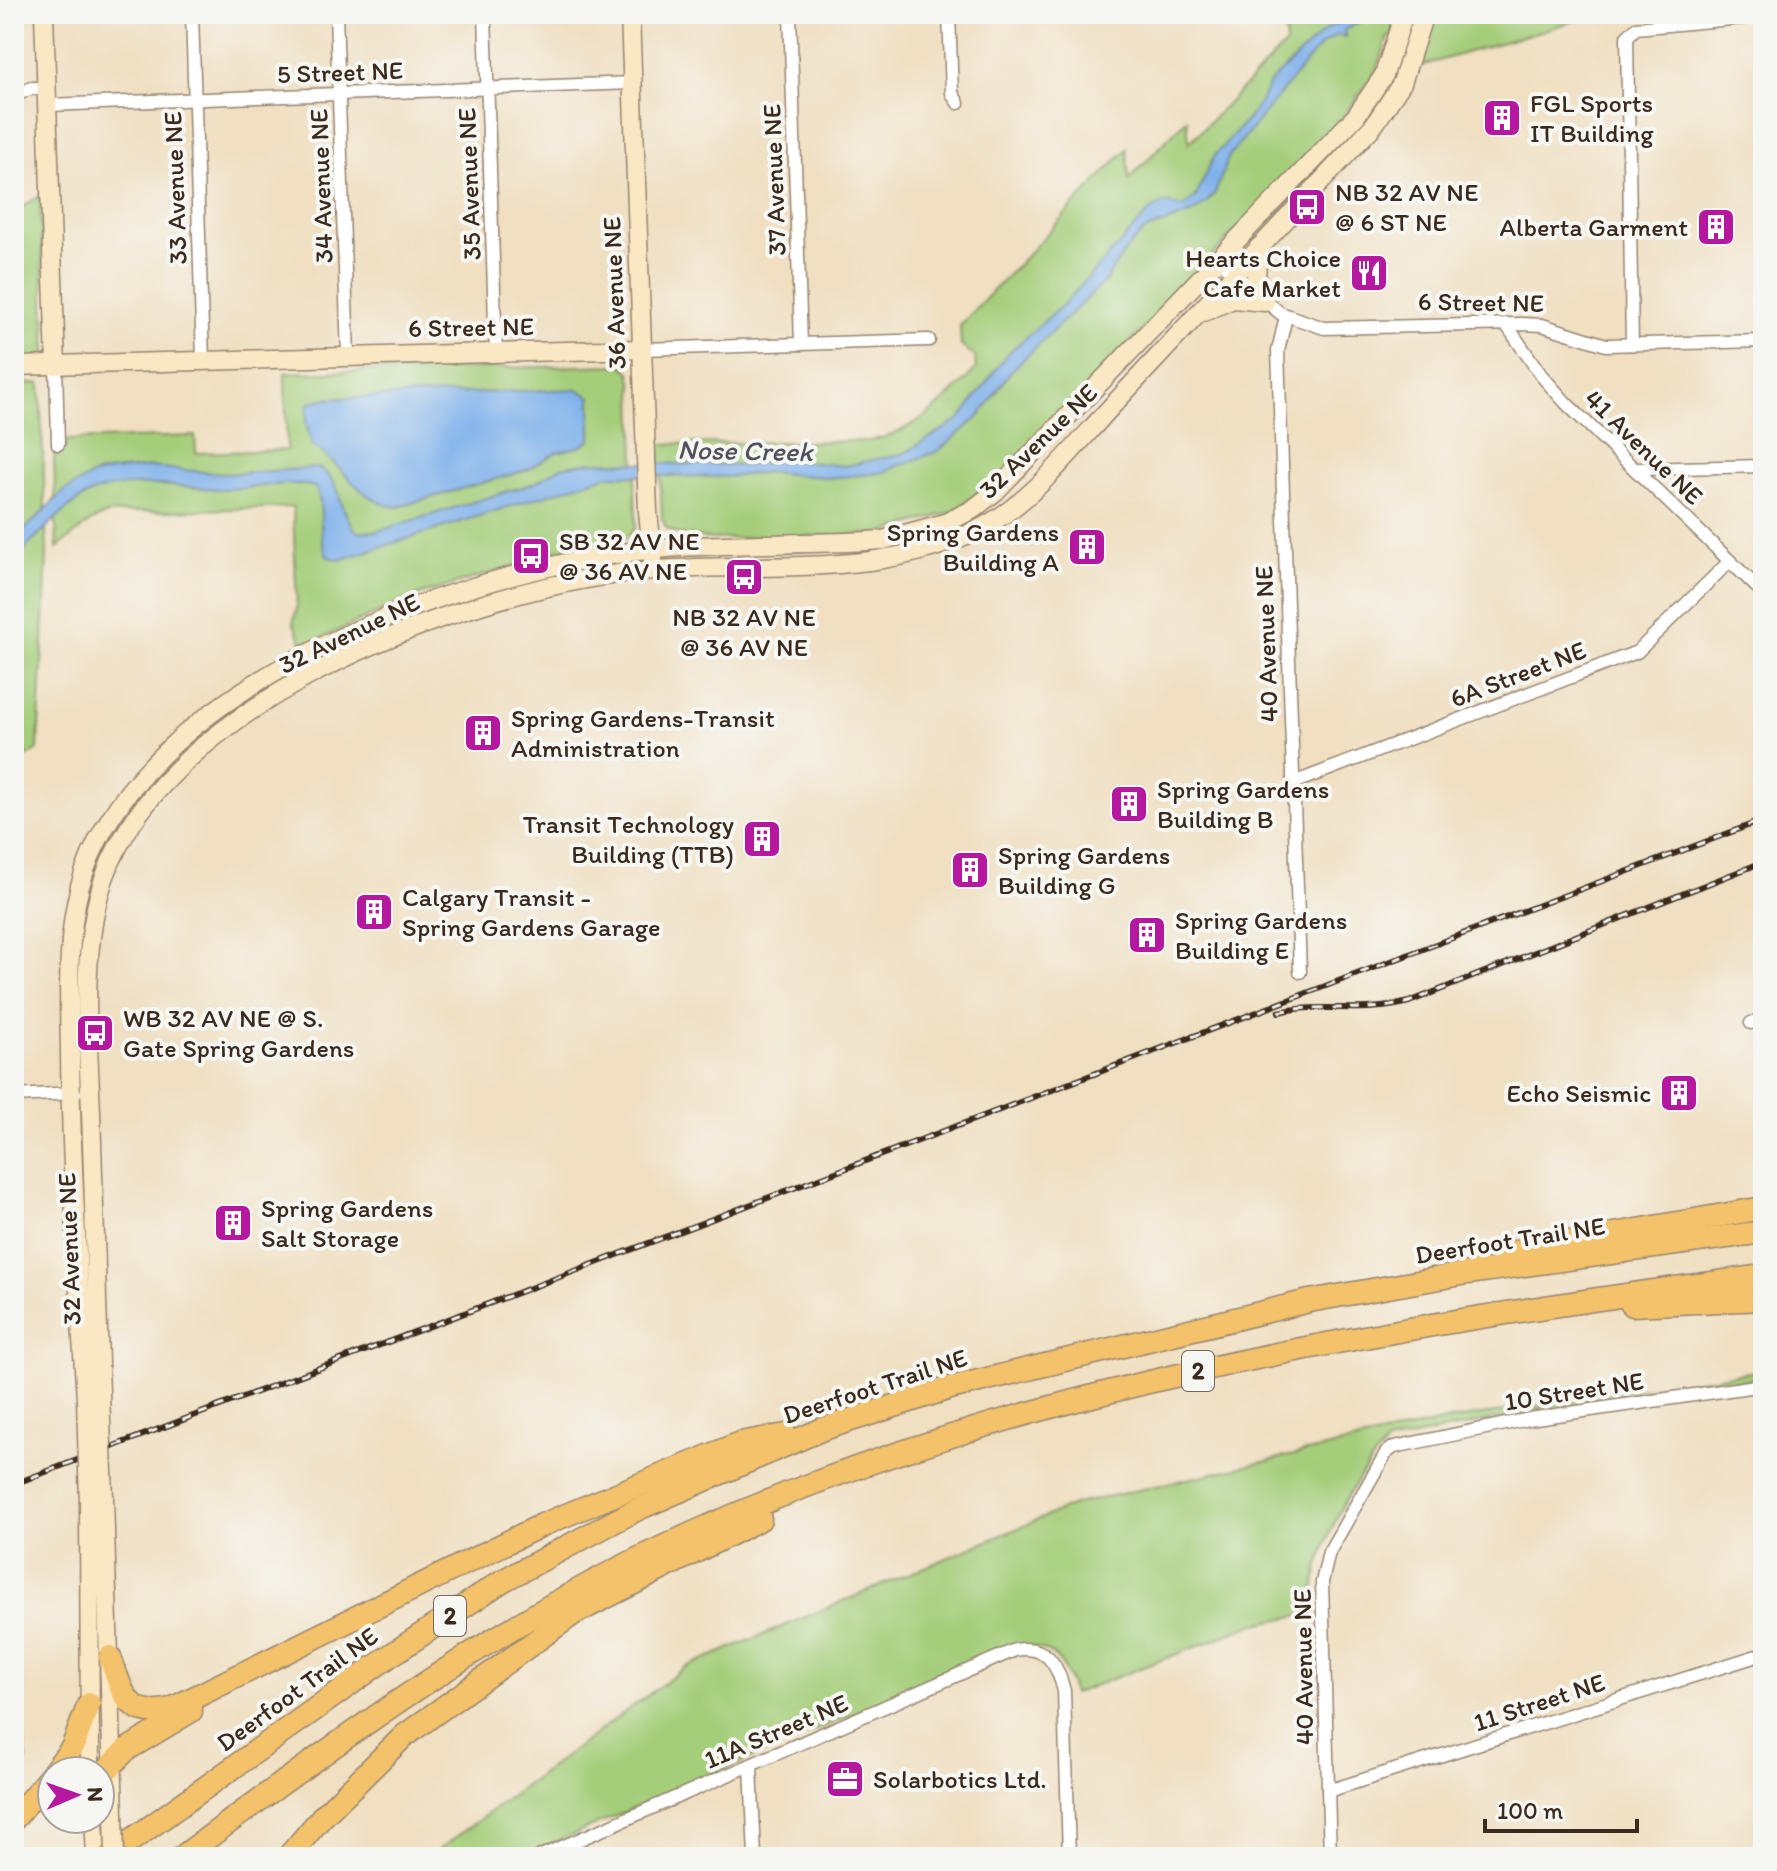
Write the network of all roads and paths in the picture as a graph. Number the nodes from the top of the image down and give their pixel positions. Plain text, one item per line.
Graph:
1 (44, 14) edge
2 (192, 14) edge
3 (336, 14) edge
4 (485, 14) edge
5 (630, 14) edge
6 (790, 14) edge
7 (949, 14) edge
8 (1424, 14) edge
9 (1763, 16) edge
10 (1404, 18) edge
11 (633, 83) junction
12 (488, 90) junction
13 (340, 94) junction
14 (14, 96) edge
15 (48, 96) junction
16 (194, 99) junction
17 (958, 103) dead end
18 (1259, 247) junction
19 (1218, 260) junction
20 (1232, 274) junction
21 (1265, 302) junction
22 (1286, 316) junction
23 (1192, 320) junction
24 (1506, 324) junction
25 (929, 340) dead end
26 (1763, 341) edge
27 (801, 344) junction
28 (1632, 344) junction
29 (642, 349) junction
30 (496, 353) junction
31 (348, 356) junction
32 (203, 361) junction
33 (56, 365) junction
34 (14, 366) edge
35 (58, 444) dead end
36 (1763, 466) edge
37 (1636, 469) junction
38 (651, 549) junction
39 (1730, 561) junction
40 (655, 570) junction
41 (1763, 593) edge
42 (1293, 783) junction
43 (1300, 972) dead end
44 (90, 1092) junction
45 (70, 1093) junction
46 (14, 1096) edge
47 (1763, 1208) edge
48 (1763, 1232) edge
49 (1763, 1276) edge
50 (1763, 1299) edge
51 (1309, 1301) junction
52 (1571, 1302) junction
53 (1763, 1385) edge
54 (93, 1396) junction
55 (823, 1429) junction
56 (1394, 1447) joint
57 (833, 1476) junction
58 (96, 1501) junction
59 (340, 1622) junction
60 (1763, 1654) edge
61 (110, 1657) junction
62 (89, 1704) junction
63 (67, 1755) edge
64 (90, 1755) edge
65 (107, 1755) edge
66 (116, 1760) edge
67 (751, 1766) junction
68 (1328, 1791) junction
69 (36, 1794) edge
70 (36, 1807) edge
71 (14, 1822) edge
72 (95, 1835) edge
73 (114, 1835) edge
74 (96, 1857) edge
75 (108, 1857) edge
76 (115, 1857) edge
77 (182, 1857) edge
78 (288, 1857) edge
79 (539, 1857) edge
80 (755, 1857) edge
81 (1069, 1857) edge
82 (1330, 1857) edge

1 - 15 main road
2 - 16 street, 33 Avenue NE
3 - 13 street, 34 Avenue NE
4 - 12 street, 35 Avenue NE
5 - 11 main road, 36 Avenue NE
6 - 27 street, 37 Avenue NE
7 - 17 street
8 - 18 main road, 32 Avenue NE
9 - 28 street
10 - 19 main road, 32 Avenue NE
11 - 12 street, 5 Street NE
11 - 29 main road, 36 Avenue NE
12 - 13 street, 5 Street NE
12 - 30 street, 35 Avenue NE
13 - 16 street, 5 Street NE
13 - 31 street, 34 Avenue NE
14 - 15 street, 5 Street NE
15 - 16 street, 5 Street NE
15 - 33 main road
16 - 32 street, 33 Avenue NE
18 - 20 main road, 32 Avenue NE
18 - 21 main road
19 - 20 street, 6 Street NE
19 - 38 main road, 32 Avenue NE
20 - 21 street, 6 Street NE
20 - 23 main road, 32 Avenue NE
21 - 22 street, 6 Street NE
21 - 23 main road
22 - 24 street, 6 Street NE
22 - 42 street, 40 Avenue NE
23 - 40 main road, 32 Avenue NE
24 - 28 street, 6 Street NE
24 - 37 street, 41 Avenue NE
25 - 27 street, 6 Street NE
26 - 28 street, 6 Street NE
27 - 29 street, 6 Street NE
29 - 30 main road, 6 Street NE
29 - 38 main road, 36 Avenue NE
30 - 31 main road, 6 Street NE
31 - 32 main road, 6 Street NE
32 - 33 main road, 6 Street NE
33 - 34 main road, 6 Street NE
33 - 35 street
36 - 37 street
37 - 39 street, 41 Avenue NE
38 - 40 main road, 36 Avenue NE
38 - 45 main road, 32 Avenue NE
39 - 41 street, 41 Avenue NE
39 - 42 street, 6A Street NE
40 - 44 main road, 32 Avenue NE
42 - 43 street, 40 Avenue NE
44 - 45 street
44 - 54 main road, 32 Avenue NE
45 - 46 street
45 - 54 main road, 32 Avenue NE
47 - 51 highway
48 - 51 highway, Deerfoot Trail NE / 2
49 - 52 highway, 2
50 - 52 highway
51 - 55 highway, Deerfoot Trail NE / 2
52 - 57 highway, 2
53 - 56 street, 10 Street NE
54 - 58 main road, 32 Avenue NE, bridge
55 - 59 highway
55 - 75 highway, Deerfoot Trail NE / 2
56 - 68 street, 40 Avenue NE
57 - 77 highway, 2
57 - 78 highway
58 - 61 main road, 32 Avenue NE
58 - 62 main road, 32 Avenue NE
59 - 61 highway
59 - 66 highway
60 - 68 street, 11 Street NE
61 - 65 main road, 32 Avenue NE
62 - 63 highway
62 - 64 main road, 32 Avenue NE
67 - 79 street, 11A Street NE
67 - 80 street
67 - 81 street, 11A Street NE
68 - 82 street, 40 Avenue NE
69 - 71 highway
70 - 71 highway
72 - 74 main road
73 - 76 main road, 32 Avenue NE, bridge

